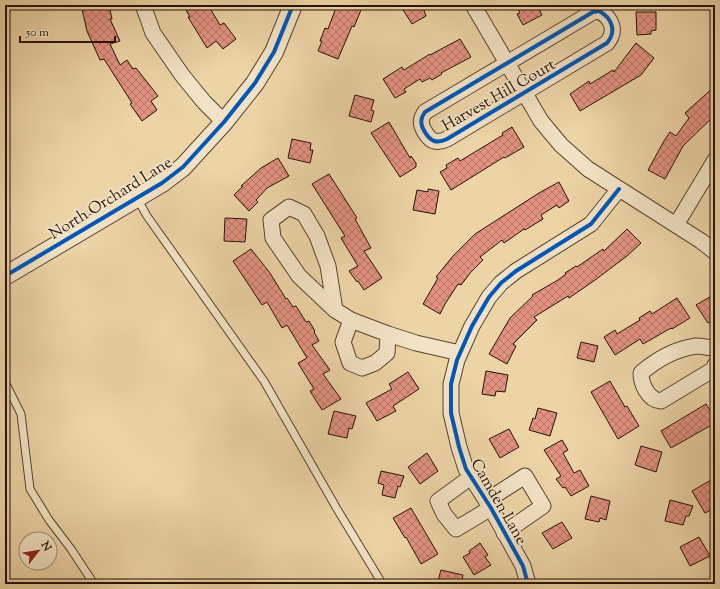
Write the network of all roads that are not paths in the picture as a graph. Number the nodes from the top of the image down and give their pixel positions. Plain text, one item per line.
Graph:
1 (142, 5) edge
2 (293, 5) edge
3 (473, 5) edge
4 (507, 63) junction
5 (525, 93) junction
6 (224, 122) junction
7 (715, 160) edge
8 (619, 189) junction
9 (137, 198) junction
10 (676, 225) junction
11 (715, 252) edge
12 (5, 276) edge
13 (335, 310) junction
14 (351, 320) junction
15 (388, 334) junction
16 (715, 348) edge
17 (460, 353) junction
18 (715, 365) edge
19 (5, 382) edge
20 (471, 477) junction
21 (489, 504) junction
22 (504, 533) junction
23 (94, 584) edge
24 (378, 584) edge
25 (528, 584) edge

1 - 6 street
2 - 6 street, North Orchard Lane
3 - 4 street
4 - 5 street
4 - 5 street, Harvest Hill Court
4 - 5 street, Harvest Hill Court
5 - 8 street
6 - 9 street, North Orchard Lane
7 - 10 street
8 - 10 street
8 - 17 street, Camden Lane
9 - 12 street, North Orchard Lane
9 - 24 lane
10 - 11 street
13 - 13 street
13 - 14 street
14 - 15 street
14 - 15 street
15 - 17 street
16 - 18 street
17 - 20 street, Camden Lane
19 - 23 lane
20 - 21 street, Camden Lane
20 - 21 street
21 - 22 street, Camden Lane
21 - 22 street
22 - 25 street, Camden Lane

